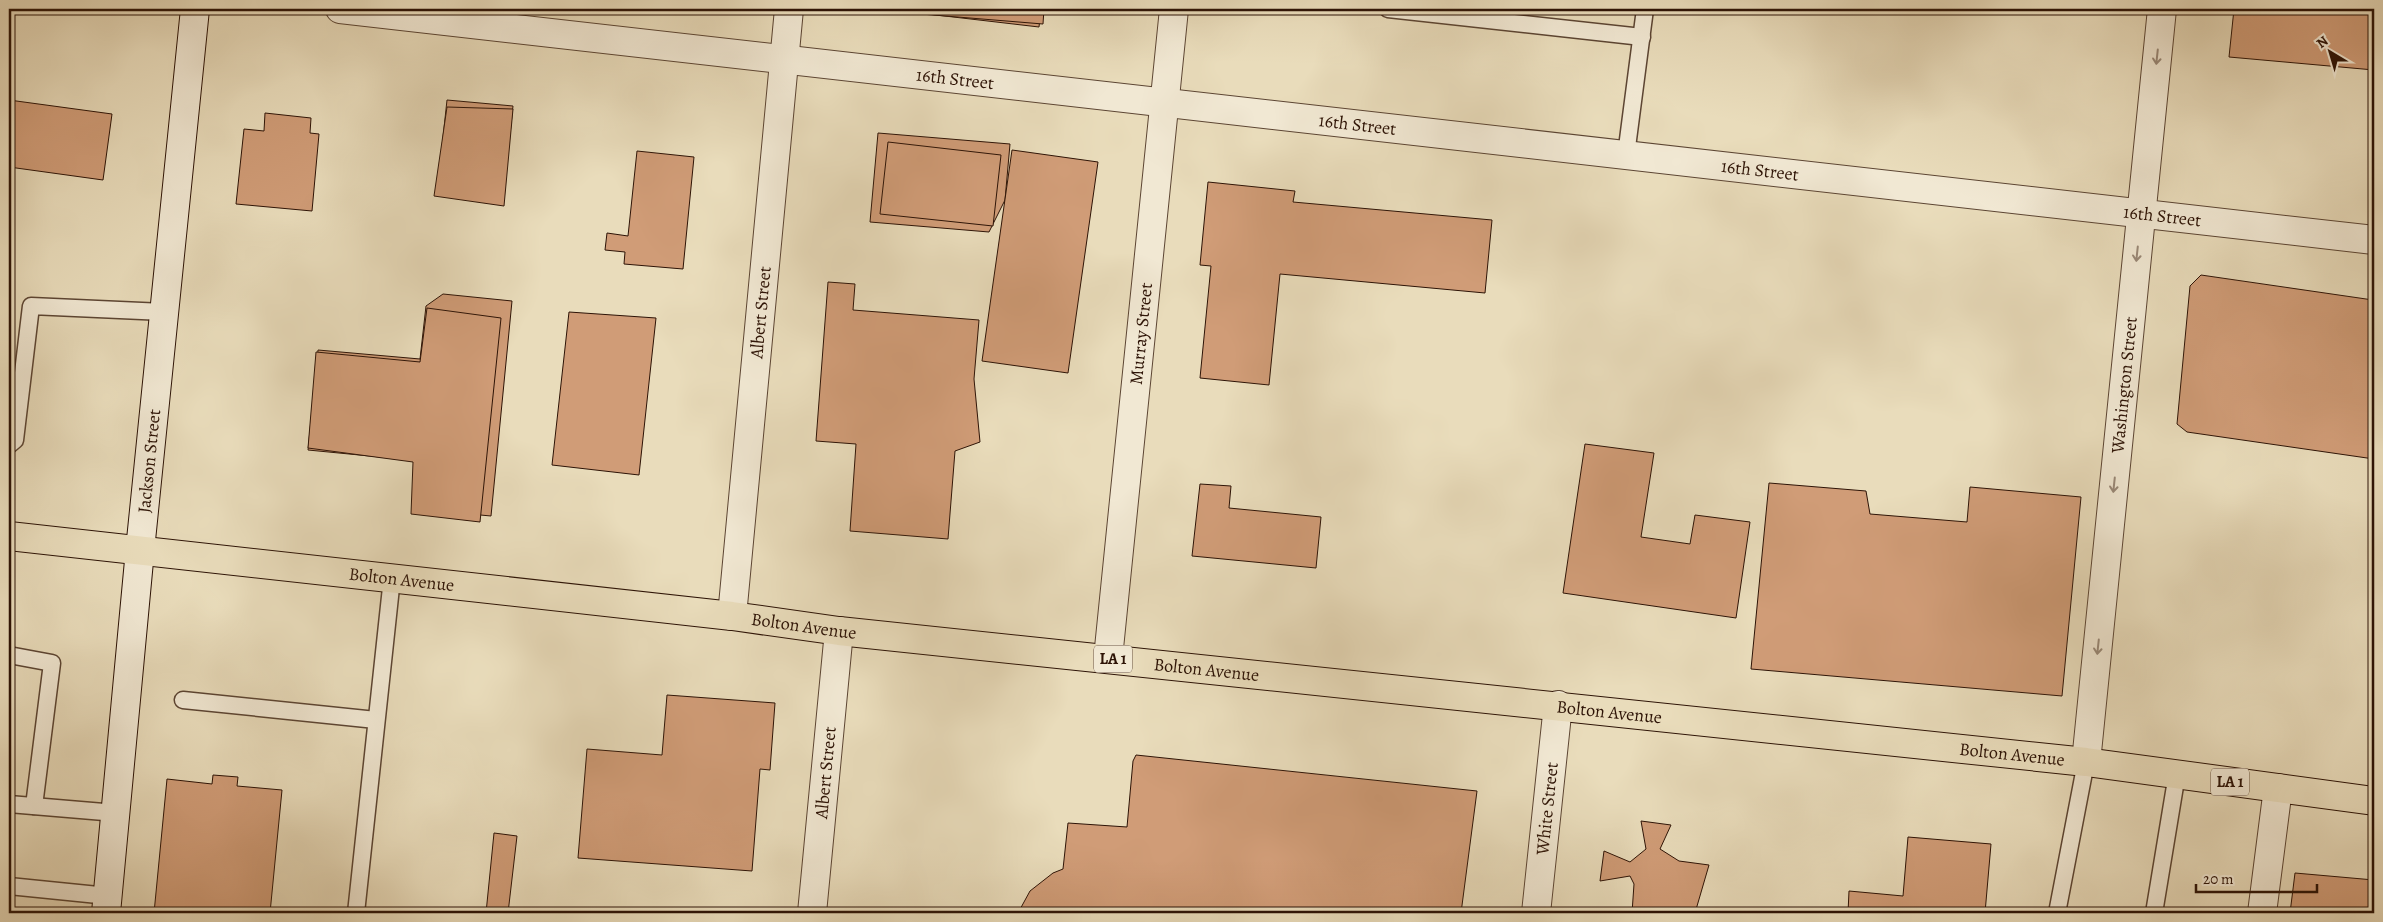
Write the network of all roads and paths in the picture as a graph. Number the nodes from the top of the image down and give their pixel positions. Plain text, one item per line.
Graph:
1 (195, 9) edge
2 (340, 9) edge
3 (789, 9) edge
4 (1174, 9) edge
5 (1388, 9) edge
6 (1645, 9) edge
7 (2162, 9) edge
8 (1642, 37) junction
9 (785, 60) junction
10 (1164, 102) junction
11 (1626, 156) junction
12 (2141, 214) junction
13 (2374, 240) edge
14 (164, 312) junction
15 (9, 445) edge
16 (9, 536) edge
17 (140, 550) junction
18 (392, 578) junction
19 (732, 616) junction
20 (839, 631) junction
21 (9, 655) edge
22 (1108, 658) junction
23 (183, 700) dead end
24 (1558, 705) junction
25 (376, 720) junction
26 (2086, 762) junction
27 (2178, 774) junction
28 (2278, 788) junction
29 (2374, 801) edge
30 (9, 804) edge
31 (34, 806) junction
32 (116, 814) junction
33 (9, 886) edge
34 (107, 905) edge
35 (356, 913) edge
36 (812, 913) edge
37 (1536, 913) edge
38 (2057, 913) edge
39 (2154, 913) edge
40 (2262, 913) edge

1 - 14 street, Jackson Street
2 - 9 street, 16th Street
3 - 9 street, Albert Street
4 - 10 street, Murray Street
5 - 8 lane
6 - 8 lane
7 -> 12 street, Washington Street
8 - 11 lane
9 - 10 street, 16th Street
9 - 19 street, Albert Street
10 - 11 street, 16th Street
10 - 22 street, Murray Street
11 - 12 street, 16th Street
12 - 13 street, 16th Street
12 -> 26 street, Washington Street
14 - 15 lane
14 - 17 street, Jackson Street
16 - 17 main road, Bolton Avenue
17 - 18 main road, Bolton Avenue / LA 1
17 - 32 street, Jackson Street
18 - 19 main road, Bolton Avenue / LA 1
18 - 25 lane
19 - 20 main road, Bolton Avenue / LA 1
20 - 22 main road, Bolton Avenue / LA 1
20 - 36 street, Albert Street
21 - 31 lane
22 - 24 main road, Bolton Avenue / LA 1
23 - 25 lane
24 - 26 main road, Bolton Avenue / LA 1
24 - 37 street, White Street
25 - 35 lane
26 - 27 main road, Bolton Avenue / LA 1
26 - 38 lane
27 - 28 main road, Bolton Avenue / LA 1
27 - 39 lane
28 - 29 main road, Bolton Avenue / LA 1
28 - 40 street
30 - 31 lane
31 - 32 lane
32 - 34 street, Jackson Street
33 - 34 lane

